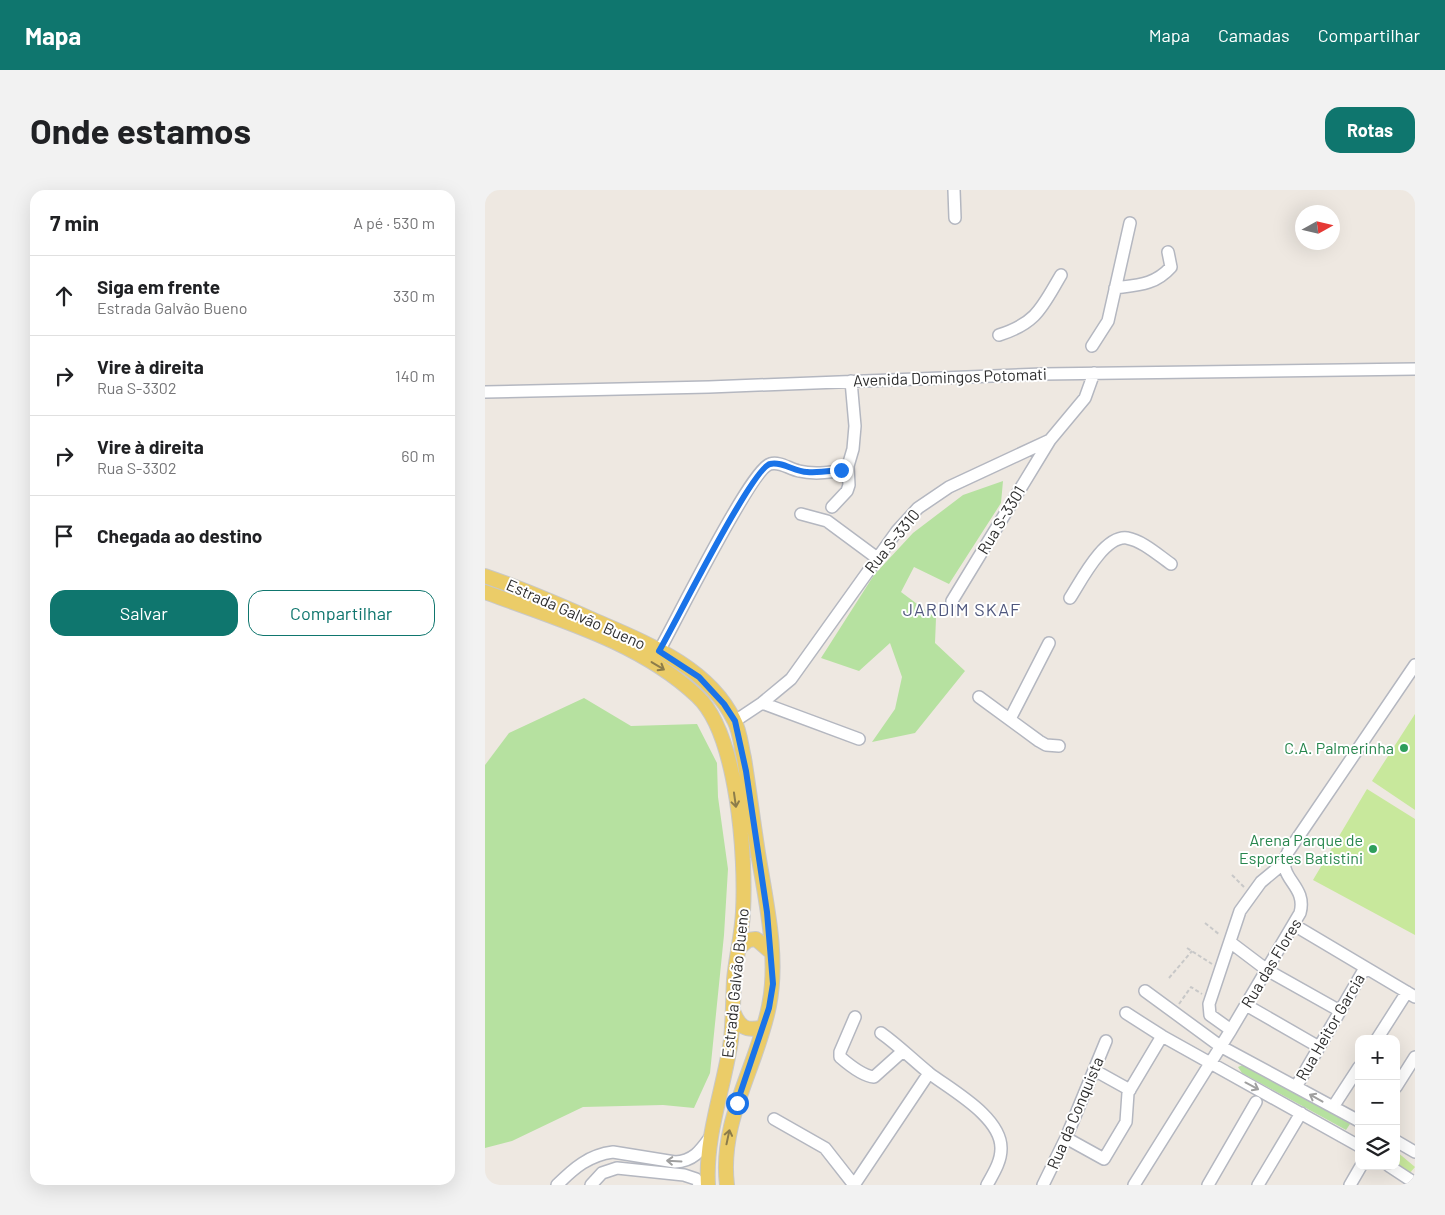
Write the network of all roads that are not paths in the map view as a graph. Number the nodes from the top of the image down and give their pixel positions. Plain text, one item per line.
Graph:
1 (955, 190) edge
2 (955, 218) dead end
3 (1130, 223) dead end
4 (1168, 252) dead end
5 (1061, 275) dead end
6 (1115, 288) junction
7 (999, 335) dead end
8 (1092, 346) dead end
9 (1415, 369) edge
10 (1094, 373) junction
11 (851, 381) junction
12 (485, 392) edge
13 (1051, 440) junction
14 (848, 466) junction
15 (832, 507) dead end
16 (801, 514) dead end
17 (877, 558) junction
18 (1171, 564) dead end
19 (485, 576) edge
20 (485, 592) edge
21 (1070, 598) dead end
22 (952, 601) dead end
23 (1049, 643) dead end
24 (659, 651) junction
25 (1415, 665) edge
26 (979, 696) dead end
27 (762, 703) junction
28 (1010, 719) junction
29 (735, 721) junction
30 (859, 739) dead end
31 (1059, 746) dead end
32 (1285, 862) junction
33 (1294, 925) junction
34 (1230, 942) junction
35 (738, 949) junction
36 (771, 952) junction
37 (1365, 968) junction
38 (1267, 970) junction
39 (1145, 991) dead end
40 (1411, 995) edge
41 (1246, 1006) junction
42 (733, 1010) junction
43 (1340, 1011) junction
44 (1127, 1013) dead end
45 (855, 1017) dead end
46 (763, 1027) junction
47 (1231, 1030) junction
48 (881, 1033) dead end
49 (1380, 1035) edge
50 (1162, 1036) junction
51 (1106, 1040) dead end
52 (1220, 1046) junction
53 (1319, 1047) junction
54 (903, 1051) junction
55 (1415, 1057) edge
56 (1209, 1063) junction
57 (1094, 1070) junction
58 (929, 1073) junction
59 (1355, 1073) edge
60 (1400, 1081) edge
61 (1296, 1087) junction
62 (1130, 1090) junction
63 (1256, 1102) dead end
64 (1333, 1107) junction
65 (1301, 1112) junction
66 (774, 1119) dead end
67 (1355, 1119) edge
68 (711, 1136) junction
69 (1065, 1138) junction
70 (1400, 1143) edge
71 (1355, 1144) edge
72 (1414, 1148) edge
73 (1359, 1170) edge
74 (1394, 1170) edge
75 (1407, 1181) edge
76 (557, 1185) edge
77 (591, 1185) edge
78 (700, 1185) edge
79 (708, 1185) edge
80 (727, 1185) edge
81 (854, 1185) edge
82 (987, 1185) edge
83 (1043, 1185) edge
84 (1134, 1185) edge
85 (1208, 1185) edge
86 (1258, 1185) edge
87 (1350, 1185) edge

1 - 2 street
3 - 6 street
4 - 6 street
5 - 7 street
6 - 8 street
9 - 10 street, Avenida Domingos Potomati
10 - 11 street, Avenida Domingos Potomati
10 - 13 street, Rua S-3310
11 - 12 street, Avenida Domingos Potomati
11 - 14 street
13 - 17 street, Rua S-3310
13 - 22 street, Rua S-3301
14 - 15 street
14 - 24 street
16 - 17 street
17 - 27 street, Rua S-3310
18 - 21 street
19 - 24 main road, Estrada Galvão Bueno
20 -> 35 main road, Estrada Galvão Bueno
23 - 28 street
24 - 29 main road, Estrada Galvão Bueno
25 - 32 street
26 - 28 street
27 - 29 street, Rua S-3310
27 - 30 street
28 - 31 street
29 - 36 main road, Estrada Galvão Bueno
32 - 33 street, Rua das Flores
32 - 34 street
33 - 37 street
33 - 38 street, Rua das Flores
34 - 38 street
34 - 47 street
35 - 36 main road
35 - 42 main road, Estrada Galvão Bueno
36 - 46 main road, Estrada Galvão Bueno
37 - 40 street
37 - 43 street, Rua Heitor Garcia
38 - 41 street, Rua das Flores
38 - 43 street
39 - 52 street
40 - 49 street
41 - 47 street, Rua das Flores
41 - 53 street
42 - 46 main road
42 - 68 main road, Estrada Galvão Bueno
43 - 53 street, Rua Heitor Garcia
44 - 50 street
45 - 54 street
80 -> 46 main road, Estrada Galvão Bueno
47 - 52 street, Rua das Flores
48 - 54 street
50 - 56 street
50 - 62 street
51 - 57 street, Rua da Conquista
52 - 56 street, Rua das Flores
52 - 61 street
53 - 61 street, Rua Heitor Garcia
54 - 58 street
55 - 60 street
56 -> 65 street
56 - 84 street, Rua das Flores
57 - 62 street
57 - 69 street, Rua da Conquista
58 - 81 street
58 - 82 street
59 - 64 street
64 -> 61 street
62 - 69 street
63 - 85 street
64 - 67 street
65 - 71 street
65 - 86 street
66 - 81 street
68 -> 76 street
68 - 79 main road, Estrada Galvão Bueno
69 - 83 street, Rua da Conquista
70 - 72 street
73 - 87 street
74 - 75 street
77 - 78 street

